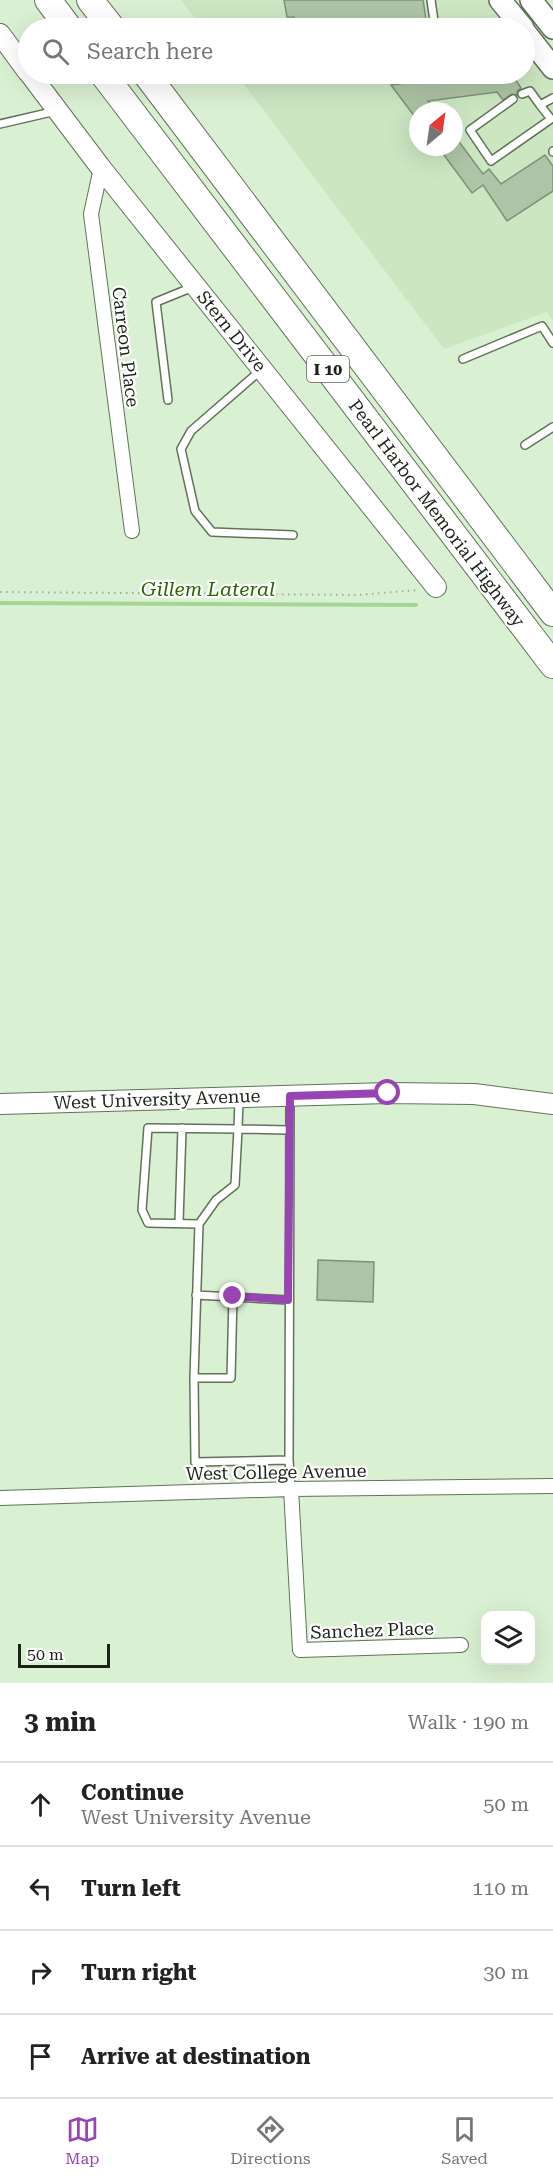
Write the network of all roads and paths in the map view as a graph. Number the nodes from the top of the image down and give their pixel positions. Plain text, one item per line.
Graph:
1 (48, 0) edge
2 (90, 0) edge
3 (431, 0) edge
4 (500, 0) edge
5 (531, 0) edge
6 (62, 18) edge
7 (104, 18) edge
8 (434, 18) edge
9 (514, 18) edge
10 (553, 28) edge
11 (0, 34) edge
12 (535, 44) edge
13 (18, 58) edge
14 (553, 68) edge
15 (38, 84) edge
16 (112, 84) edge
17 (154, 84) edge
18 (522, 94) dead end
19 (553, 98) edge
20 (513, 99) dead end
21 (540, 105) junction
22 (58, 110) junction
23 (0, 124) edge
24 (101, 168) junction
25 (195, 286) junction
26 (553, 344) edge
27 (463, 358) dead end
28 (262, 369) junction
29 (168, 400) dead end
30 (553, 428) edge
31 (525, 445) dead end
32 (132, 531) dead end
33 (293, 535) dead end
34 (436, 587) joint
35 (0, 592) edge
36 (553, 612) edge
37 (553, 665) edge
38 (240, 1096) junction
39 (290, 1096) junction
40 (528, 1102) junction
41 (0, 1104) edge
42 (553, 1104) edge
43 (553, 1112) edge
44 (183, 1128) junction
45 (238, 1129) junction
46 (288, 1130) junction
47 (178, 1223) junction
48 (199, 1224) junction
49 (196, 1295) junction
50 (233, 1296) junction
51 (288, 1300) junction
52 (194, 1378) junction
53 (289, 1460) junction
54 (553, 1486) edge
55 (291, 1489) junction
56 (0, 1498) edge
57 (461, 1645) dead end

1 - 6 highway
2 - 7 highway
3 - 8 lane
4 - 9 main road
5 - 10 main road
11 - 13 street, Stern Drive
12 - 14 main road
15 - 22 street, Stern Drive
16 - 37 highway, Pearl Harbor Memorial Highway / I 10
17 - 36 highway, Pearl Harbor Memorial Highway / I 10
18 - 21 lane
19 - 21 lane
20 - 21 lane
22 - 23 lane
22 - 24 street, Stern Drive
24 - 25 street, Stern Drive
24 - 32 street, Carreon Place
25 - 28 street, Stern Drive
25 - 29 lane
26 - 27 lane
28 - 33 lane
28 - 34 street, Stern Drive
30 - 31 lane
34 - 35 path
38 - 39 street, West University Avenue
38 - 41 street, West University Avenue
38 - 45 lane
39 - 40 street, West University Avenue
39 - 46 lane
40 - 42 street, West University Avenue
40 - 43 street, West University Avenue
44 - 45 lane
44 - 47 lane
44 - 47 lane
45 - 46 lane
45 - 48 lane
46 - 51 lane
47 - 48 lane
48 - 49 lane
49 - 50 lane
49 - 52 lane
50 - 51 lane
50 - 52 lane
51 - 53 lane
52 - 53 lane
53 - 55 lane
54 - 55 street, West College Avenue
55 - 56 street, West College Avenue
55 - 57 street, Sanchez Place

